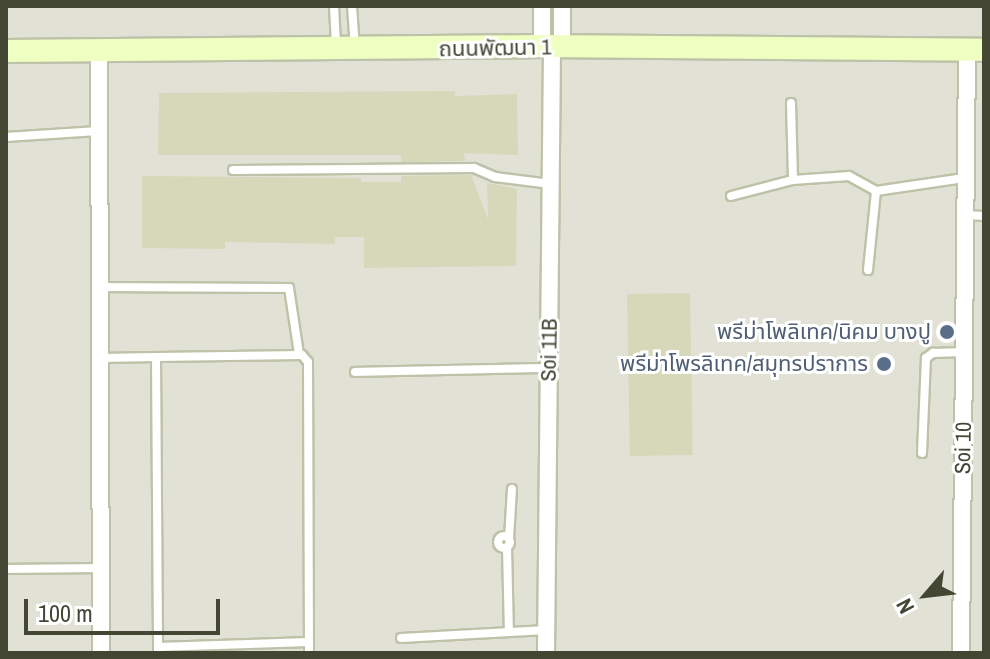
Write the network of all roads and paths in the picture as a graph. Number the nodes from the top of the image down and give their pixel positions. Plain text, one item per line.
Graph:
1 (334, 6) edge
2 (352, 6) edge
3 (542, 6) edge
4 (562, 6) edge
5 (552, 47) junction
6 (345, 50) junction
7 (975, 50) edge
8 (6, 51) edge
9 (99, 51) junction
10 (791, 103) dead end
11 (98, 131) junction
12 (6, 137) edge
13 (233, 170) dead end
14 (964, 178) junction
15 (793, 180) junction
16 (551, 184) junction
17 (876, 191) junction
18 (731, 196) dead end
19 (965, 215) junction
20 (984, 216) edge
21 (868, 270) dead end
22 (99, 287) junction
23 (965, 352) junction
24 (299, 354) junction
25 (156, 357) junction
26 (99, 358) junction
27 (549, 368) junction
28 (355, 372) dead end
29 (922, 453) dead end
30 (512, 489) dead end
31 (100, 568) junction
32 (6, 569) edge
33 (547, 630) junction
34 (509, 632) junction
35 (401, 638) dead end
36 (309, 642) junction
37 (158, 650) edge
38 (101, 653) edge
39 (309, 653) edge
40 (546, 653) edge
41 (961, 653) edge

1 - 6 lane
2 - 6 lane
3 - 5 street
4 - 5 street
5 - 6 main road, ถนนพัฒนา 1
5 - 7 main road, ถนนพัฒนา 1
5 - 16 street, Soi 11B
6 - 9 main road, ถนนพัฒนา 1
7 - 14 street, Soi 10
8 - 9 main road, ถนนพัฒนา 1
9 - 11 street
10 - 15 lane
11 - 12 lane
11 - 22 street
13 - 16 lane
14 - 17 lane
14 - 19 street, Soi 10
15 - 17 lane
15 - 18 lane
16 - 27 street, Soi 11B
17 - 21 lane
19 - 20 lane
19 - 23 street, Soi 10
22 - 24 lane
22 - 26 street
23 - 29 lane
23 - 41 street, Soi 10
24 - 25 lane
24 - 36 lane
25 - 26 lane
25 - 37 lane
26 - 31 street
27 - 28 lane
27 - 33 street, Soi 11B
30 - 34 lane
31 - 32 lane
31 - 38 street
33 - 34 lane
33 - 40 street, Soi 11B
34 - 35 lane
36 - 37 lane
36 - 39 lane

